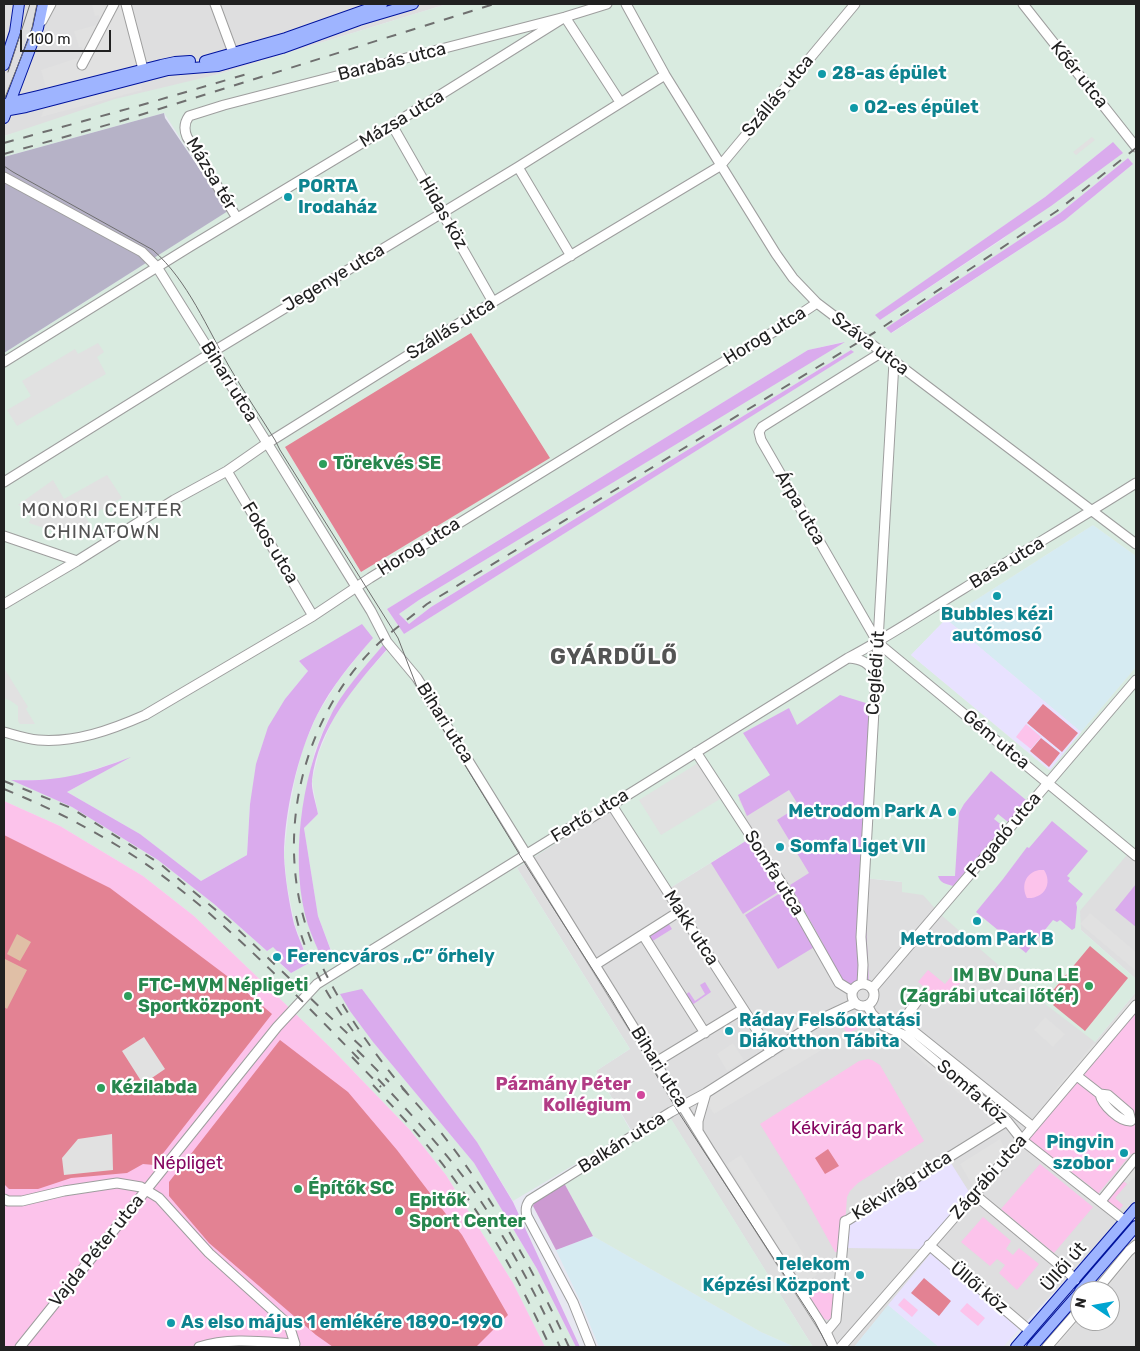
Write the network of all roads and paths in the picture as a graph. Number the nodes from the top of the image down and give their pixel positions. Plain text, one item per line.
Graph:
1 (19, 4) edge
2 (43, 4) edge
3 (51, 4) edge
4 (114, 4) edge
5 (126, 4) edge
6 (215, 4) edge
7 (382, 4) edge
8 (413, 4) edge
9 (607, 4) edge
10 (626, 4) edge
11 (855, 4) edge
12 (1022, 4) edge
13 (356, 12) edge
14 (565, 17) junction
15 (528, 27) junction
16 (38, 28) junction
17 (534, 38) junction
18 (7, 50) edge
19 (235, 57) junction
20 (4, 65) edge
21 (82, 65) dead end
22 (143, 69) junction
23 (664, 75) junction
24 (20, 76) junction
25 (122, 79) junction
26 (38, 96) junction
27 (620, 102) junction
28 (6, 109) edge
29 (392, 125) junction
30 (185, 126) joint
31 (1136, 147) edge
32 (720, 166) junction
33 (518, 167) junction
34 (4, 177) edge
35 (443, 213) junction
36 (237, 218) junction
37 (571, 256) junction
38 (157, 267) junction
39 (493, 302) junction
40 (817, 303) junction
41 (882, 352) junction
42 (211, 353) junction
43 (4, 362) edge
44 (894, 362) junction
45 (267, 444) junction
46 (227, 471) junction
47 (4, 482) edge
48 (1136, 483) edge
49 (1092, 511) junction
50 (4, 536) edge
51 (1136, 544) edge
52 (77, 561) junction
53 (355, 587) junction
54 (4, 604) edge
55 (313, 616) junction
56 (878, 643) junction
57 (848, 658) junction
58 (875, 674) junction
59 (1136, 680) edge
60 (4, 732) edge
61 (696, 752) junction
62 (1048, 783) junction
63 (611, 804) junction
64 (527, 854) junction
65 (1136, 856) edge
66 (680, 911) junction
67 (642, 935) junction
68 (595, 964) junction
69 (331, 974) joint
70 (862, 984) junction
71 (872, 989) junction
72 (852, 991) junction
73 (920, 996) dead end
74 (855, 1003) junction
75 (1136, 1005) edge
76 (867, 1006) junction
77 (743, 1009) junction
78 (1133, 1016) edge
79 (902, 1022) junction
80 (884, 1026) junction
81 (705, 1033) junction
82 (771, 1052) junction
83 (656, 1062) junction
84 (1077, 1076) junction
85 (706, 1093) junction
86 (683, 1106) junction
87 (1007, 1121) junction
88 (1134, 1123) edge
89 (1033, 1127) junction
90 (698, 1130) junction
91 (1022, 1140) junction
92 (1136, 1158) edge
93 (146, 1190) junction
94 (974, 1194) junction
95 (4, 1199) edge
96 (1101, 1201) junction
97 (1136, 1208) edge
98 (1125, 1221) junction
99 (1136, 1226) edge
100 (929, 1245) junction
101 (1136, 1245) edge
102 (1075, 1280) junction
103 (1089, 1281) edge
104 (1104, 1281) edge
105 (1070, 1303) edge
106 (1070, 1321) edge
107 (1030, 1331) junction
108 (826, 1332) junction
109 (20, 1347) edge
110 (199, 1347) edge
111 (591, 1347) edge
112 (833, 1347) edge
113 (841, 1347) edge
114 (1016, 1347) edge
115 (1032, 1347) edge
116 (1048, 1347) edge

1 - 18 main road
2 - 16 main road
3 - 16 street
4 - 21 street
5 - 22 street
6 - 19 street
7 - 13 main road
8 - 13 main road
9 - 14 street, Barabás utca
10 - 23 street, Száva utca
11 - 32 street, Szállás utca
12 - 31 street, Kőér utca
13 - 19 main road
14 - 15 street, Barabás utca
14 - 17 street, Mázsa utca
14 - 27 street
15 - 17 street
15 - 30 street, Barabás utca
16 - 24 main road
17 - 29 street, Mázsa utca
18 - 20 main road
19 - 22 main road
19 - 25 main road
22 - 25 main road
23 - 27 street, Jegenye utca
23 - 32 street, Száva utca
24 - 26 main road
24 - 28 main road
25 - 26 main road
25 - 28 main road
26 - 28 main road
27 - 33 street, Jegenye utca
29 - 35 street, Hidas köz
29 - 36 street, Mázsa utca
30 - 36 street, Mázsa tér
32 - 37 street, Szállás utca
32 - 40 street, Száva utca
33 - 35 street, Jegenye utca
33 - 37 street
34 - 38 street, Bihari utca
35 - 39 street, Hidas köz
35 - 42 street, Jegenye utca
36 - 38 street, Mázsa tér
37 - 39 street, Szállás utca
38 - 42 street, Bihari utca
38 - 43 street
39 - 45 street, Szállás utca
40 - 41 street, Száva utca
40 - 53 street, Horog utca
41 - 44 street, Száva utca
41 - 56 street, Árpa utca
42 - 45 street, Bihari utca
42 - 47 street, Jegenye utca
44 - 49 street, Száva utca
44 - 56 street, Ceglédi út
45 - 46 street, Szállás utca
45 - 53 street, Bihari utca
46 - 52 street, Szállás utca
46 - 55 street, Fokos utca
48 - 49 street, Basa utca
49 - 51 street, Száva utca
49 - 56 street, Basa utca
50 - 52 street
52 - 54 street, Szállás utca
53 - 55 street, Horog utca
53 - 64 street, Bihari utca
55 - 60 street, Horog utca
56 - 57 street, Basa utca
56 - 58 street, Ceglédi út
56 - 62 street, Gém utca
57 - 58 street
57 - 61 street, Fertő utca
58 - 70 street, Ceglédi út
59 - 62 street, Fogadó utca
61 - 63 street, Fertő utca
61 - 72 street, Somfa utca
62 - 65 street, Gém utca
62 - 71 street, Fogadó utca
63 - 64 street, Fertő utca
63 - 66 street, Makk utca
64 - 68 street, Bihari utca
64 - 69 street, Fertő utca
66 - 67 street
66 - 77 street, Makk utca
67 - 68 street
67 - 81 street
68 - 83 street, Bihari utca
69 - 93 street, Vajda Péter utca
70 - 71 street
70 - 72 street
71 - 76 street
72 - 74 street
73 - 79 street
74 - 76 street
74 - 82 street, Balkán utca
75 - 78 street, Zágrábi utca
76 - 80 street, Somfa köz
77 - 81 street
77 - 82 street, Makk utca
78 - 84 street, Zágrábi utca
79 - 80 street
79 - 89 street, Somfa köz
80 - 87 street, Somfa köz
81 - 83 street
82 - 85 street, Balkán utca
83 - 86 street, Bihari utca
84 - 88 street
84 - 89 street, Zágrábi utca
85 - 86 street, Balkán utca
85 - 90 street
86 - 90 street, Bihari utca
86 - 111 street, Balkán utca
87 - 91 street, Somfa köz
87 - 108 street, Kékvirág utca
89 - 91 street, Zágrábi utca
90 - 108 street, Bihari utca
91 - 94 street, Zágrábi utca
91 - 96 street, Somfa köz
92 - 96 street
93 - 95 street
93 - 109 street, Vajda Péter utca
93 - 110 street
94 - 100 street, Zágrábi utca
94 - 102 street
96 - 98 street, Somfa köz
97 - 98 main road, Üllői út
98 - 102 main road, Üllői út
99 - 103 main road, Üllői út
100 - 107 street, Üllői köz
100 - 113 street, Zágrábi utca
101 - 104 street
102 - 107 main road, Üllői út
105 - 115 main road, Üllői út
106 - 116 street
107 - 114 main road, Üllői út
108 - 112 street

